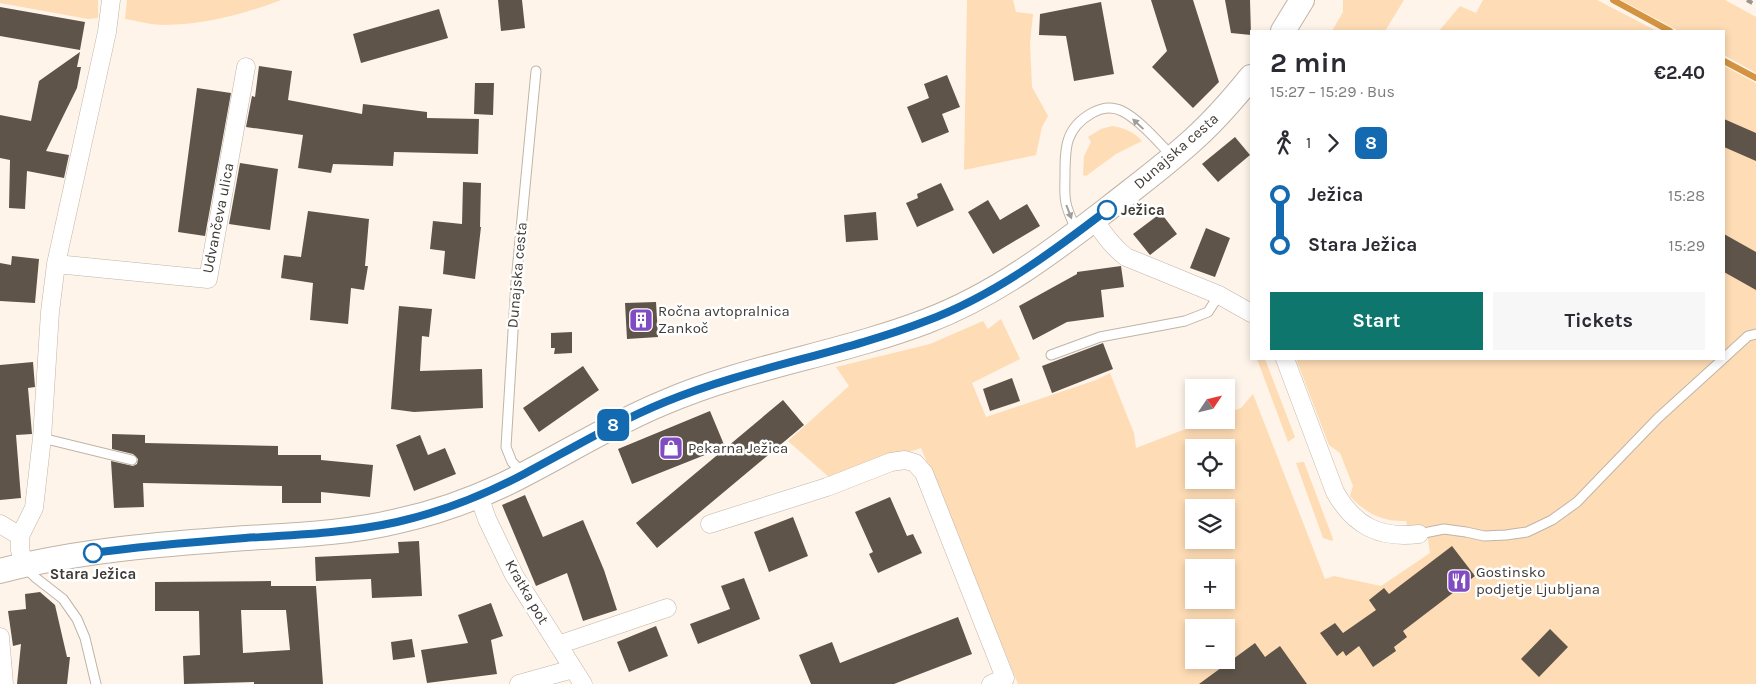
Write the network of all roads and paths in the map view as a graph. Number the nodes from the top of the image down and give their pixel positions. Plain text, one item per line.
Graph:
1 (111, 0) edge
2 (1302, 0) edge
3 (1284, 30) edge
4 (246, 67) dead end
5 (536, 71) dead end
6 (1250, 78) edge
7 (1173, 158) junction
8 (1086, 226) junction
9 (56, 264) junction
10 (1219, 295) junction
11 (1250, 312) edge
12 (1756, 334) edge
13 (1051, 355) dead end
14 (1725, 356) edge
15 (1285, 360) edge
16 (1721, 360) edge
17 (42, 438) junction
18 (132, 460) dead end
19 (524, 474) junction
20 (479, 496) junction
21 (0, 524) edge
22 (710, 524) dead end
23 (1418, 534) joint
24 (20, 536) junction
25 (24, 564) junction
26 (0, 571) edge
27 (667, 608) dead end
28 (0, 637) edge
29 (558, 645) junction
30 (578, 676) edge
31 (998, 681) edge
32 (4, 684) edge
33 (96, 684) edge
34 (519, 684) edge

1 - 9 street
2 - 3 main road
4 - 9 street, Udvančeva ulica
5 - 19 lane, Dunajska cesta
6 - 7 main road, Dunajska cesta
7 - 8 main road, Dunajska cesta
7 -> 8 lane
8 - 10 street
8 - 19 main road, Dunajska cesta
9 - 17 street
10 - 11 street
10 - 13 lane
12 - 14 lane
15 - 23 street
16 - 23 lane
17 - 18 lane
17 - 24 street
19 - 20 main road, Dunajska cesta
20 - 25 main road, Dunajska cesta
20 - 29 street, Kratka pot
21 - 24 street
22 - 31 street
24 - 25 street
25 - 26 main road, Dunajska cesta
25 - 33 lane
27 - 29 street
28 - 32 street
29 - 30 street, Kratka pot
30 - 34 street

